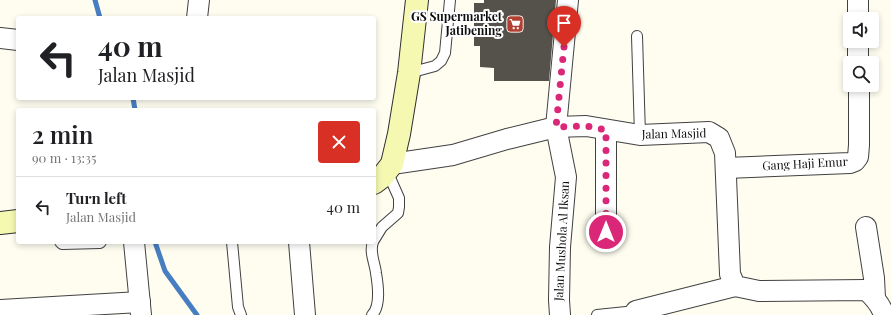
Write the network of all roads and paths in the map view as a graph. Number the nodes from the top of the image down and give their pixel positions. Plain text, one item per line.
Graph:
1 (199, 0) edge
2 (418, 0) edge
3 (450, 0) edge
4 (568, 0) edge
5 (858, 0) edge
6 (858, 12) edge
7 (197, 16) edge
8 (637, 36) dead end
9 (0, 38) edge
10 (16, 40) edge
11 (409, 73) junction
12 (858, 92) edge
13 (556, 127) junction
14 (606, 130) junction
15 (640, 135) junction
16 (726, 168) junction
17 (384, 172) edge
18 (16, 221) edge
19 (0, 223) edge
20 (866, 228) dead end
21 (606, 232) dead end
22 (376, 238) edge
23 (134, 244) edge
24 (232, 244) edge
25 (299, 244) edge
26 (374, 244) edge
27 (735, 286) junction
28 (140, 308) edge
29 (883, 308) edge
30 (0, 310) edge
31 (637, 313) edge
32 (241, 315) edge
33 (305, 315) edge
34 (372, 315) edge
35 (560, 315) edge
36 (597, 315) edge

1 - 7 street
2 - 11 main road
3 - 11 lane
4 - 13 street, Jalan Mushola Al Iksan
5 - 6 street
8 - 15 lane
9 - 10 street
11 - 17 main road
12 - 16 street, Gang Haji Emur
13 - 14 street, Jalan Masjid
13 - 17 street, Jalan Masjid
13 - 35 street, Jalan Mushola Al Iksan
14 - 15 street, Jalan Masjid
14 - 21 street
15 - 16 street, Jalan Masjid
16 - 27 street, Jalan Masjid
17 - 22 lane
18 - 19 main road
20 - 29 street
23 - 28 street
24 - 32 lane
25 - 33 street
26 - 34 lane
27 - 29 street
27 - 31 street
28 - 30 street
31 - 36 lane

